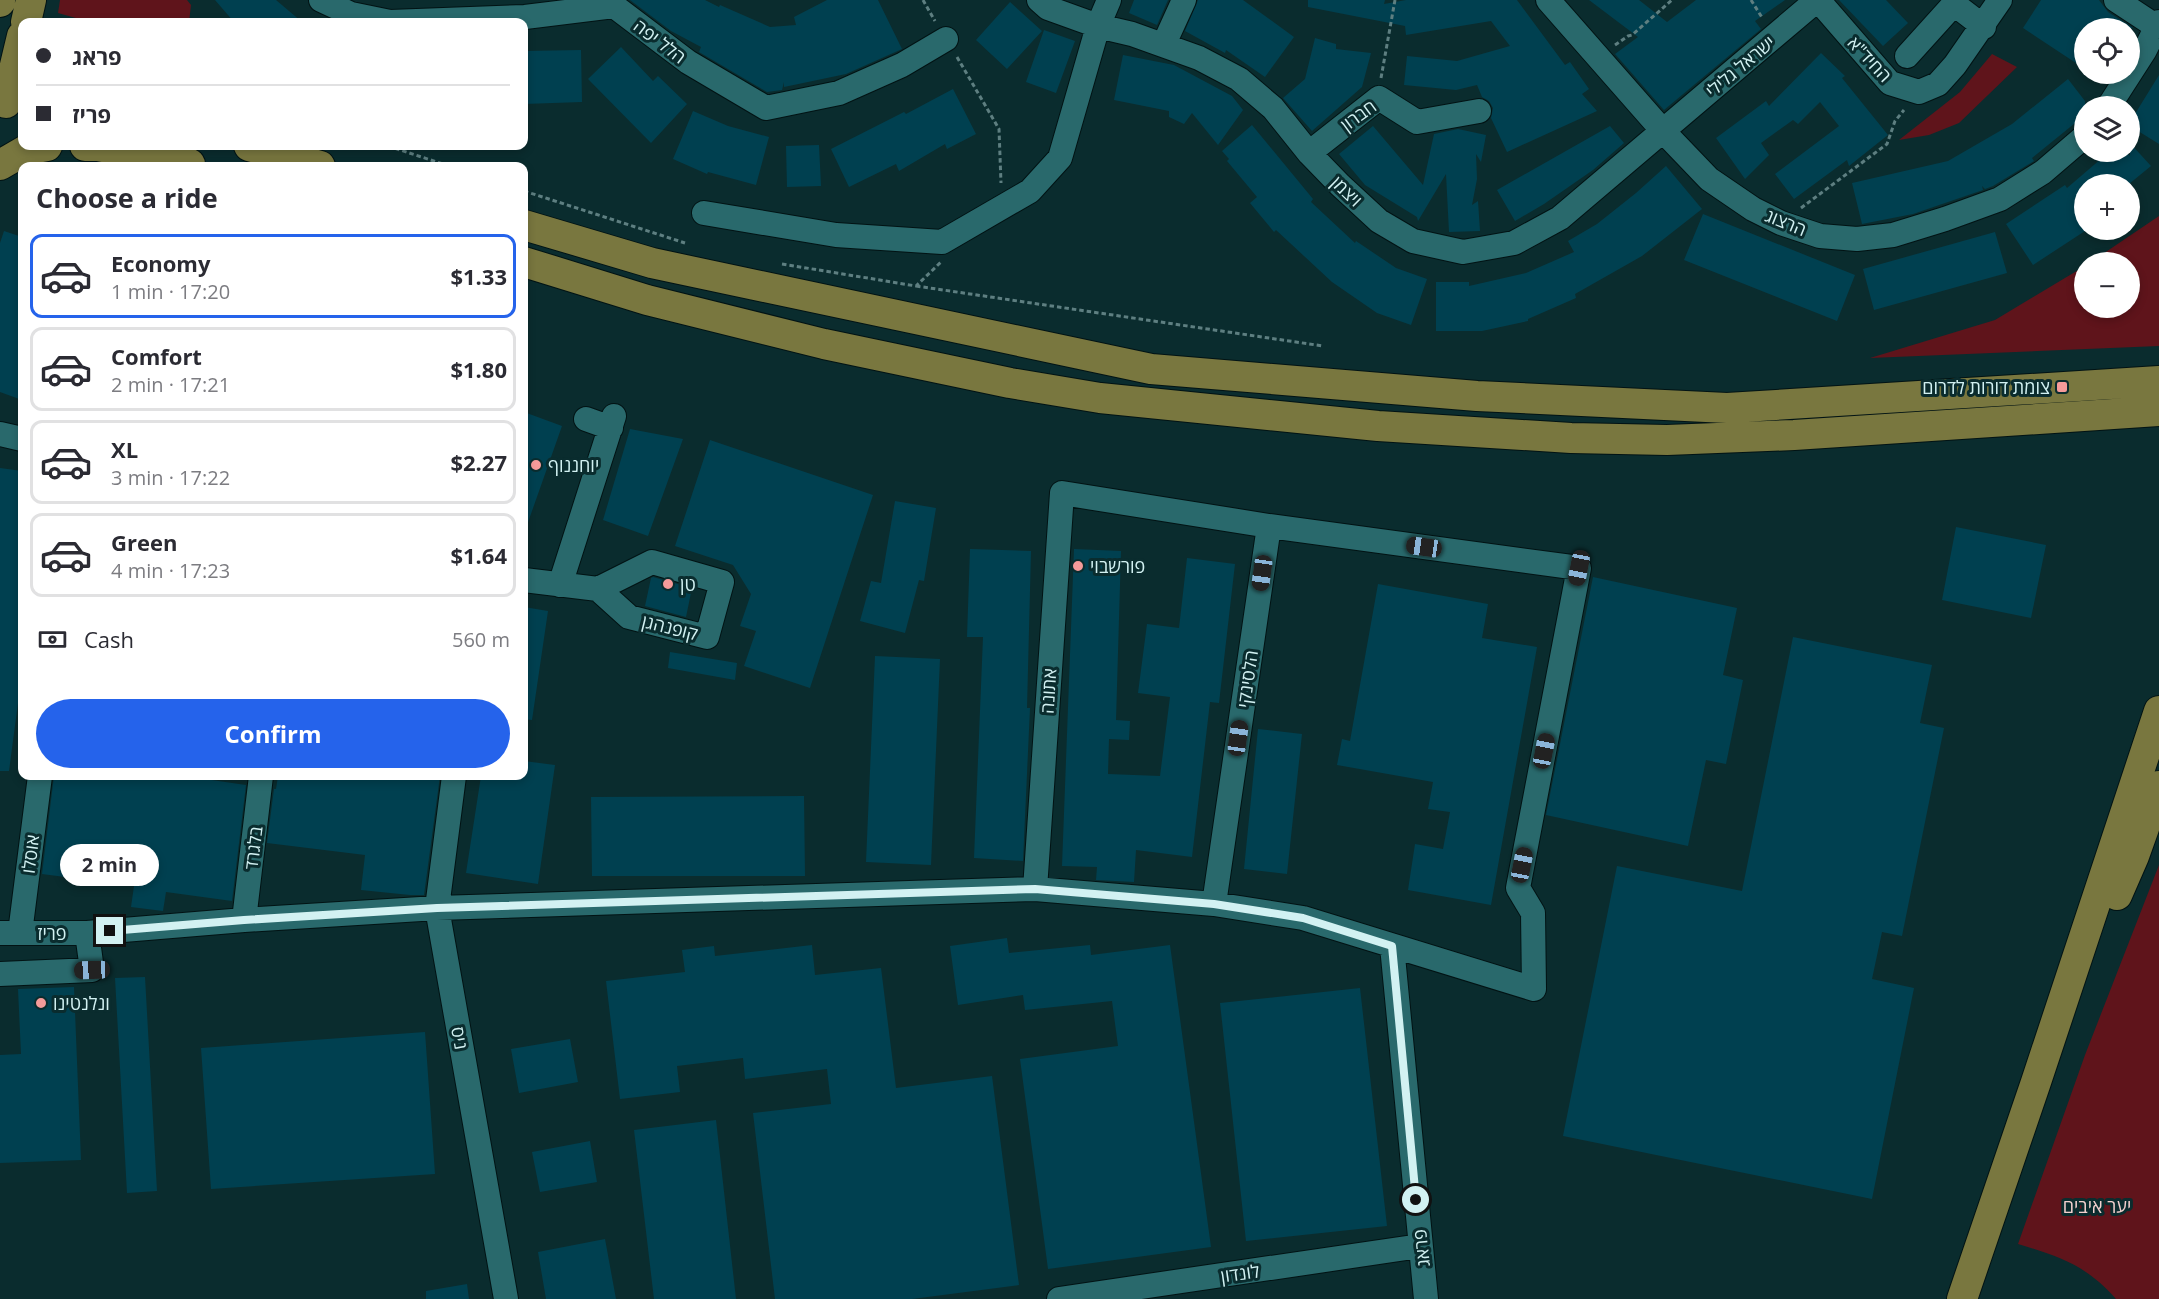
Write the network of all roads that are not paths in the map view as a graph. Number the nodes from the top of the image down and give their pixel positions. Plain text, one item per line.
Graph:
1 (321, 0) edge
2 (1039, 0) edge
3 (1109, 0) edge
4 (1184, 0) edge
5 (1548, 0) edge
6 (1818, 0) edge
7 (2000, 0) edge
8 (2116, 0) edge
9 (616, 3) edge
10 (454, 10) edge
11 (370, 18) edge
12 (411, 18) edge
13 (2158, 24) edge
14 (1098, 26) junction
15 (1984, 27) junction
16 (946, 39) road end
17 (1164, 44) junction
18 (18, 50) edge
19 (1907, 56) dead end
20 (13, 68) edge
21 (2116, 96) edge
22 (7, 108) edge
23 (1479, 111) dead end
24 (1663, 130) junction
25 (2074, 145) edge
26 (26, 150) edge
27 (118, 150) edge
28 (147, 150) edge
29 (263, 150) edge
30 (1309, 153) junction
31 (180, 162) edge
32 (185, 162) edge
33 (306, 162) edge
34 (0, 165) edge
35 (704, 213) dead end
36 (528, 226) edge
37 (528, 263) edge
38 (2159, 381) edge
39 (2159, 411) edge
40 (2098, 416) junction
41 (586, 419) dead end
42 (0, 434) edge
43 (2159, 435) edge
44 (18, 438) edge
45 (1269, 526) junction
46 (528, 581) edge
47 (560, 585) junction
48 (598, 589) junction
49 (2159, 711) edge
50 (39, 780) edge
51 (261, 780) edge
52 (453, 780) edge
53 (2159, 786) edge
54 (1035, 889) junction
55 (1214, 904) junction
56 (437, 908) junction
57 (244, 920) junction
58 (10, 933) edge
59 (87, 933) junction
60 (1392, 946) junction
61 (0, 974) edge
62 (2036, 1082) junction
63 (1420, 1246) junction
64 (506, 1299) edge
65 (1059, 1299) edge
66 (1426, 1299) edge
67 (1962, 1299) edge

1 - 11 street, הלל יפה
2 - 14 street, ויצמן
3 - 14 street
4 - 17 street
5 - 24 street, הרצוג
6 - 15 street, החיד"א
6 - 24 street, ישראל גלילי
7 - 15 street
8 - 13 street
9 - 10 street, הלל יפה
9 - 16 street, הלל יפה
10 - 12 street, הלל יפה
13 - 21 street
14 - 17 street, ויצמן
14 - 35 street
15 - 19 street
17 - 30 street, ויצמן
18 - 20 main road
20 - 22 main road
23 - 30 street, חברון
24 - 25 street, הרצוג
24 - 30 street, ויצמן
26 - 34 main road
27 - 31 main road
28 - 32 main road
29 - 33 main road
36 - 38 main road
37 - 40 main road
39 - 40 main road
40 - 43 main road
41 - 47 street
42 - 44 street
45 - 54 street, אתונה
45 - 55 street, הלסינקי
45 - 60 street, פריז
46 - 47 street
47 - 48 street
48 - 48 street, קופנהגן
49 - 62 main road
50 - 58 street, אוסלו
51 - 57 street, בלגרד
52 - 56 street, ניס
53 - 62 main road
54 - 55 street, פריז
54 - 56 street, פריז
55 - 60 street, פריז
56 - 57 street, פריז
56 - 64 street, ניס
57 - 59 street, פריז
58 - 59 street, פריז
59 - 61 street
60 - 63 street, פראג
62 - 67 main road
63 - 65 street, לונדון
63 - 66 street, פראג

